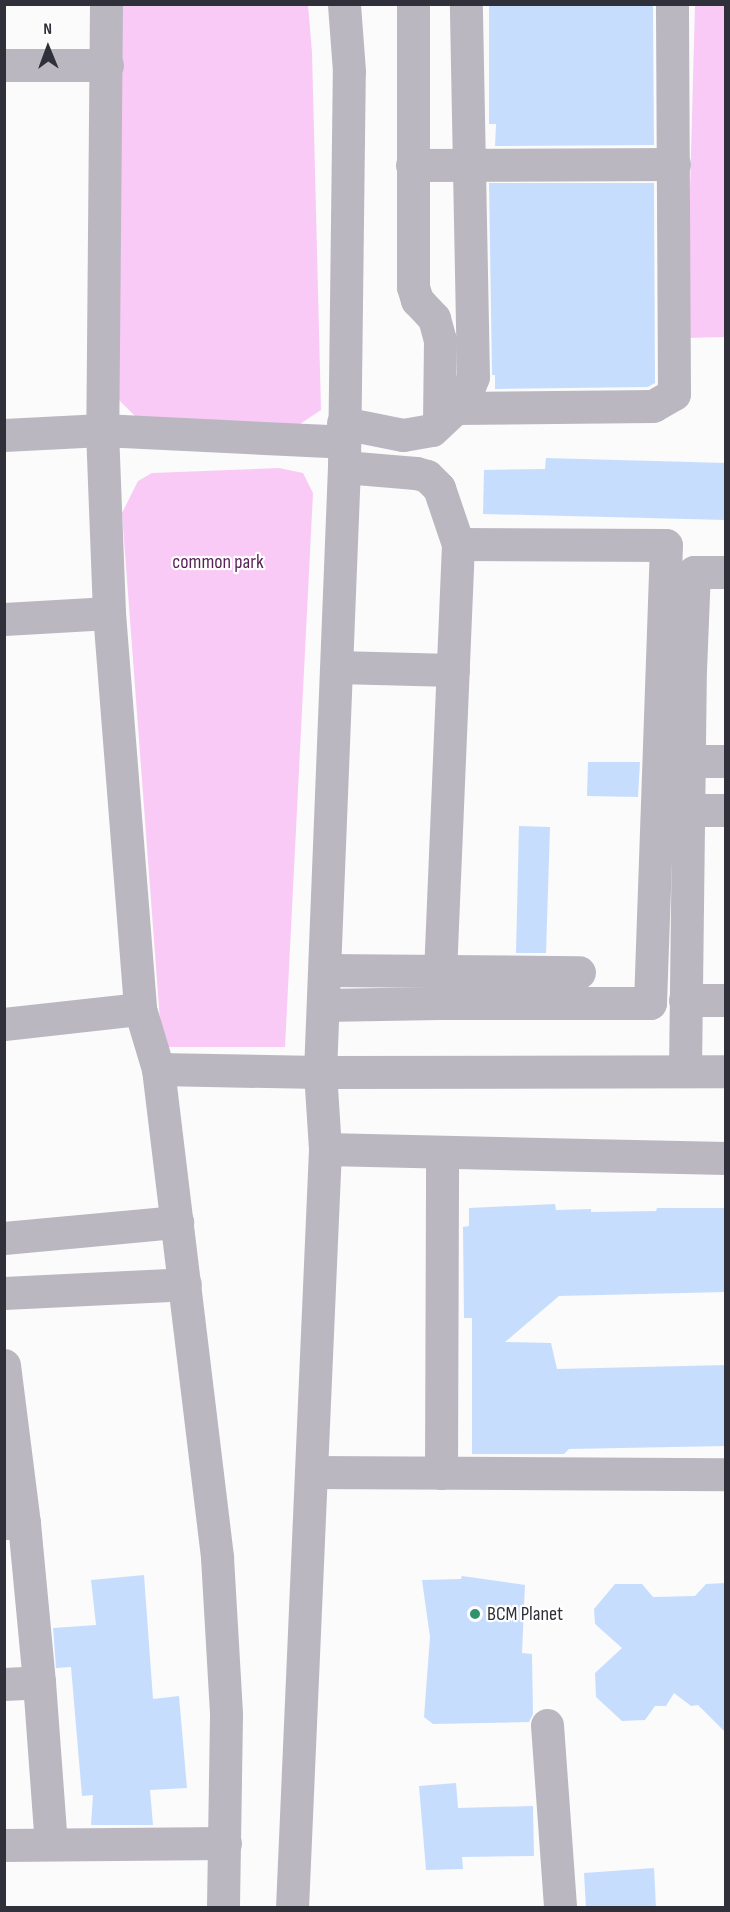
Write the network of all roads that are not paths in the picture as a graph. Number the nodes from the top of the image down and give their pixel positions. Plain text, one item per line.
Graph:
1 (106, 4) edge
2 (344, 4) edge
3 (412, 4) edge
4 (466, 4) edge
5 (672, 4) edge
6 (4, 64) edge
7 (107, 65) junction
8 (674, 164) junction
9 (412, 165) junction
10 (469, 166) junction
11 (447, 416) junction
12 (102, 430) junction
13 (4, 435) edge
14 (344, 444) junction
15 (458, 544) junction
16 (726, 572) edge
17 (109, 613) junction
18 (4, 619) edge
19 (337, 667) junction
20 (453, 670) junction
21 (689, 761) junction
22 (726, 761) edge
23 (688, 810) junction
24 (726, 810) edge
25 (325, 970) junction
26 (440, 970) junction
27 (579, 972) dead end
28 (686, 1000) junction
29 (726, 1000) edge
30 (439, 1003) junction
31 (323, 1005) junction
32 (140, 1009) junction
33 (4, 1024) edge
34 (158, 1069) junction
35 (685, 1071) junction
36 (726, 1071) edge
37 (320, 1072) junction
38 (325, 1149) junction
39 (442, 1153) junction
40 (726, 1158) edge
41 (177, 1222) junction
42 (4, 1238) edge
43 (184, 1284) junction
44 (4, 1293) edge
45 (4, 1365) edge
46 (310, 1472) junction
47 (441, 1473) junction
48 (726, 1474) edge
49 (14, 1523) edge
50 (39, 1682) junction
51 (4, 1684) edge
52 (547, 1725) dead end
53 (225, 1843) junction
54 (51, 1844) junction
55 (4, 1845) edge
56 (223, 1908) edge
57 (292, 1908) edge
58 (560, 1908) edge

1 - 7 street
2 - 14 street
3 - 9 street
4 - 10 street
5 - 8 street
6 - 7 street
7 - 12 street
8 - 10 street
8 - 11 street
9 - 10 street
9 - 11 street
10 - 11 street
11 - 14 street
12 - 13 street
12 - 14 street
12 - 17 street
14 - 15 street
14 - 19 street
15 - 20 street
15 - 30 street
16 - 21 street
17 - 18 street
17 - 32 street
19 - 20 street
19 - 25 street
20 - 26 street
21 - 22 street
21 - 23 street
23 - 24 street
23 - 28 street
25 - 26 street
25 - 31 street
26 - 27 street
26 - 30 street
28 - 29 street
28 - 35 street
30 - 31 street
31 - 37 street
32 - 33 street
32 - 34 street
34 - 37 street
34 - 41 street
35 - 36 street
35 - 37 street
37 - 38 street
38 - 39 street
38 - 46 street
39 - 40 street
39 - 47 street
41 - 42 street
41 - 43 street
43 - 44 street
43 - 53 street
45 - 49 street
46 - 47 street
46 - 57 street
47 - 48 street
49 - 50 street
50 - 51 street
50 - 54 street
52 - 58 street
53 - 54 street
53 - 56 street
54 - 55 street

